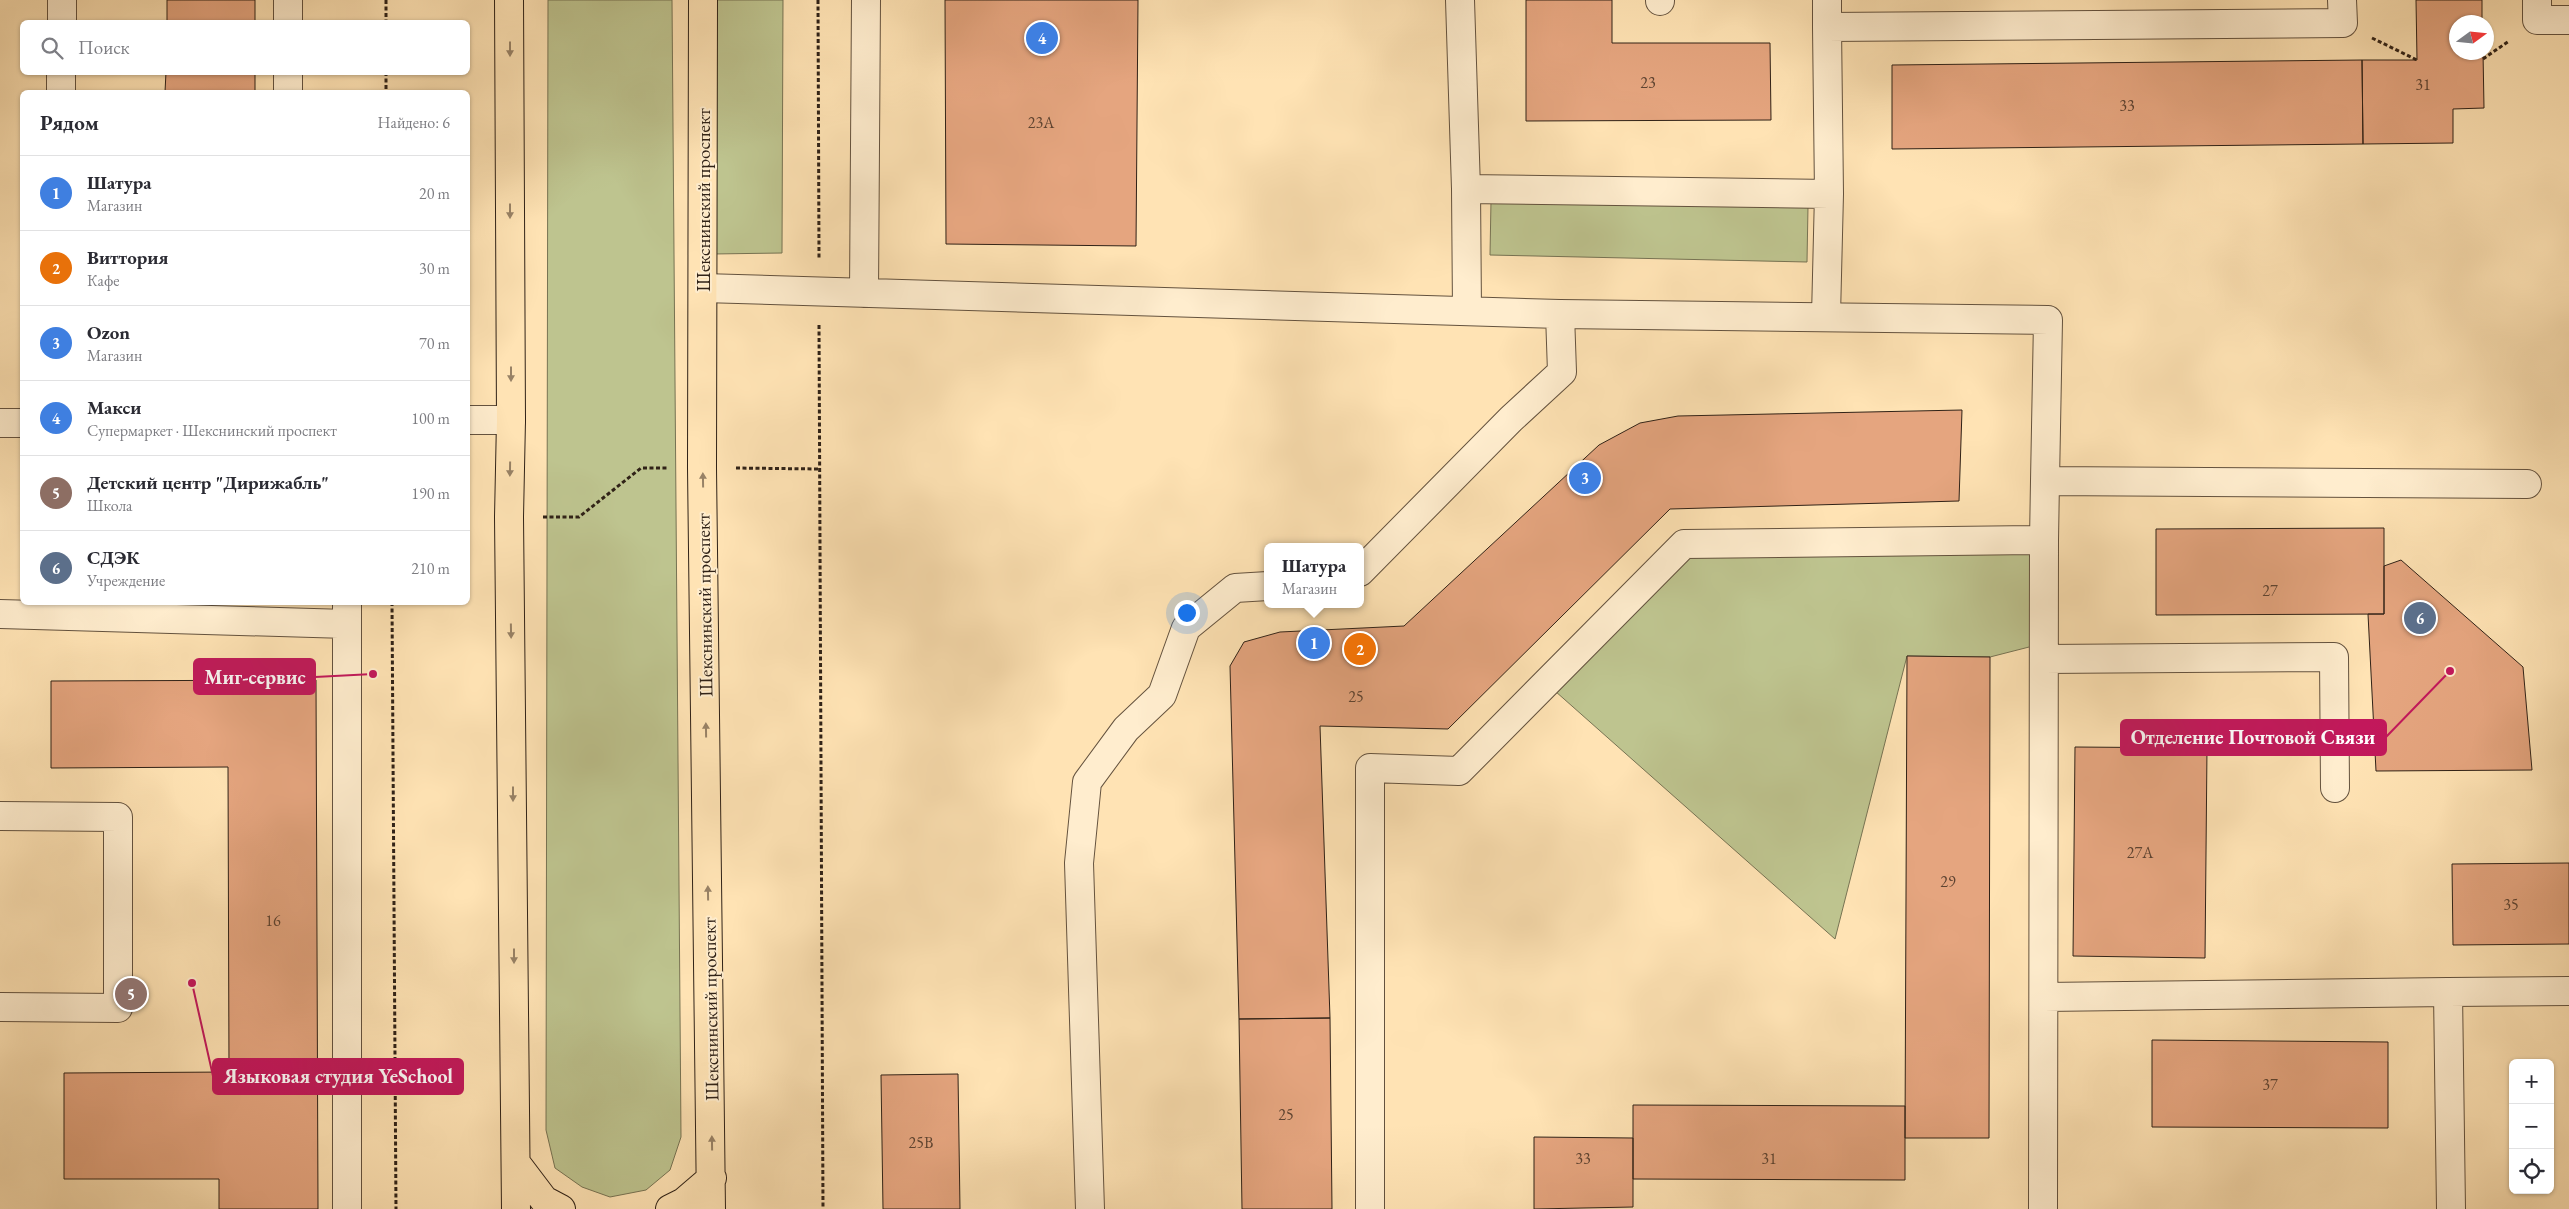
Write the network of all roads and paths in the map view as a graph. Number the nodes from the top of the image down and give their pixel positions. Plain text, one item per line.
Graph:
1 (62, 0) edge
2 (288, 0) edge
3 (386, 0) edge
4 (509, 0) edge
5 (703, 0) edge
6 (818, 0) edge
7 (866, 0) edge
8 (1460, 0) edge
9 (1827, 0) edge
10 (2536, 0) edge
11 (2343, 12) edge
12 (62, 20) edge
13 (288, 20) edge
14 (386, 20) edge
15 (2569, 20) edge
16 (1827, 27) junction
17 (2417, 60) dead end
18 (61, 75) edge
19 (288, 75) edge
20 (386, 75) edge
21 (61, 90) edge
22 (288, 90) edge
23 (386, 90) edge
24 (1466, 189) junction
25 (1828, 194) junction
26 (703, 288) junction
27 (819, 292) junction
28 (864, 293) junction
29 (1467, 312) junction
30 (1560, 314) junction
31 (1826, 316) junction
32 (470, 420) edge
33 (511, 420) junction
34 (0, 423) edge
35 (20, 423) edge
36 (702, 468) junction
37 (819, 469) junction
38 (2045, 481) junction
39 (2527, 484) dead end
40 (509, 517) junction
41 (2044, 540) junction
42 (1364, 568) edge
43 (1264, 586) edge
44 (392, 605) edge
45 (347, 613) edge
46 (0, 614) edge
47 (2044, 660) junction
48 (2335, 788) dead end
49 (0, 816) edge
50 (2569, 991) edge
51 (2448, 992) junction
52 (2044, 997) junction
53 (0, 1007) edge
54 (516, 1162) junction
55 (712, 1178) junction
56 (347, 1209) edge
57 (396, 1209) edge
58 (516, 1209) edge
59 (561, 1209) edge
60 (670, 1209) edge
61 (711, 1209) edge
62 (823, 1209) edge
63 (1090, 1209) edge
64 (1370, 1209) edge
65 (2043, 1209) edge
66 (2451, 1209) edge

1 - 12 lane
2 - 13 lane
3 - 14 path
4 -> 33 main road
5 - 26 main road, Шекснинский проспект
6 - 27 path
7 - 28 lane
8 - 24 lane
9 - 16 lane
10 - 15 lane
11 - 16 lane
11 - 17 path
16 - 25 lane
18 - 21 lane
19 - 22 lane
20 - 23 path
24 - 25 lane
24 - 29 lane
25 - 31 lane
26 - 27 lane
26 - 36 main road, Шекснинский проспект
27 - 28 lane
27 - 37 path
28 - 29 lane
29 - 30 lane
30 - 31 lane
30 - 42 lane
31 - 38 lane
32 - 33 lane
33 -> 40 main road
34 - 35 lane
36 - 37 path
36 - 40 path
55 -> 36 main road, Шекснинский проспект
37 - 62 path
38 - 39 lane
38 - 41 lane
40 -> 54 main road
41 - 47 lane
41 - 64 lane
43 - 63 lane
44 - 57 path
45 - 46 lane
45 - 56 lane
47 - 48 lane
47 - 52 lane
49 - 53 lane
50 - 51 lane
51 - 52 lane
51 - 66 lane
52 - 65 lane
54 - 58 main road
54 - 59 main road
55 - 60 main road
55 - 61 main road, Шекснинский проспект

